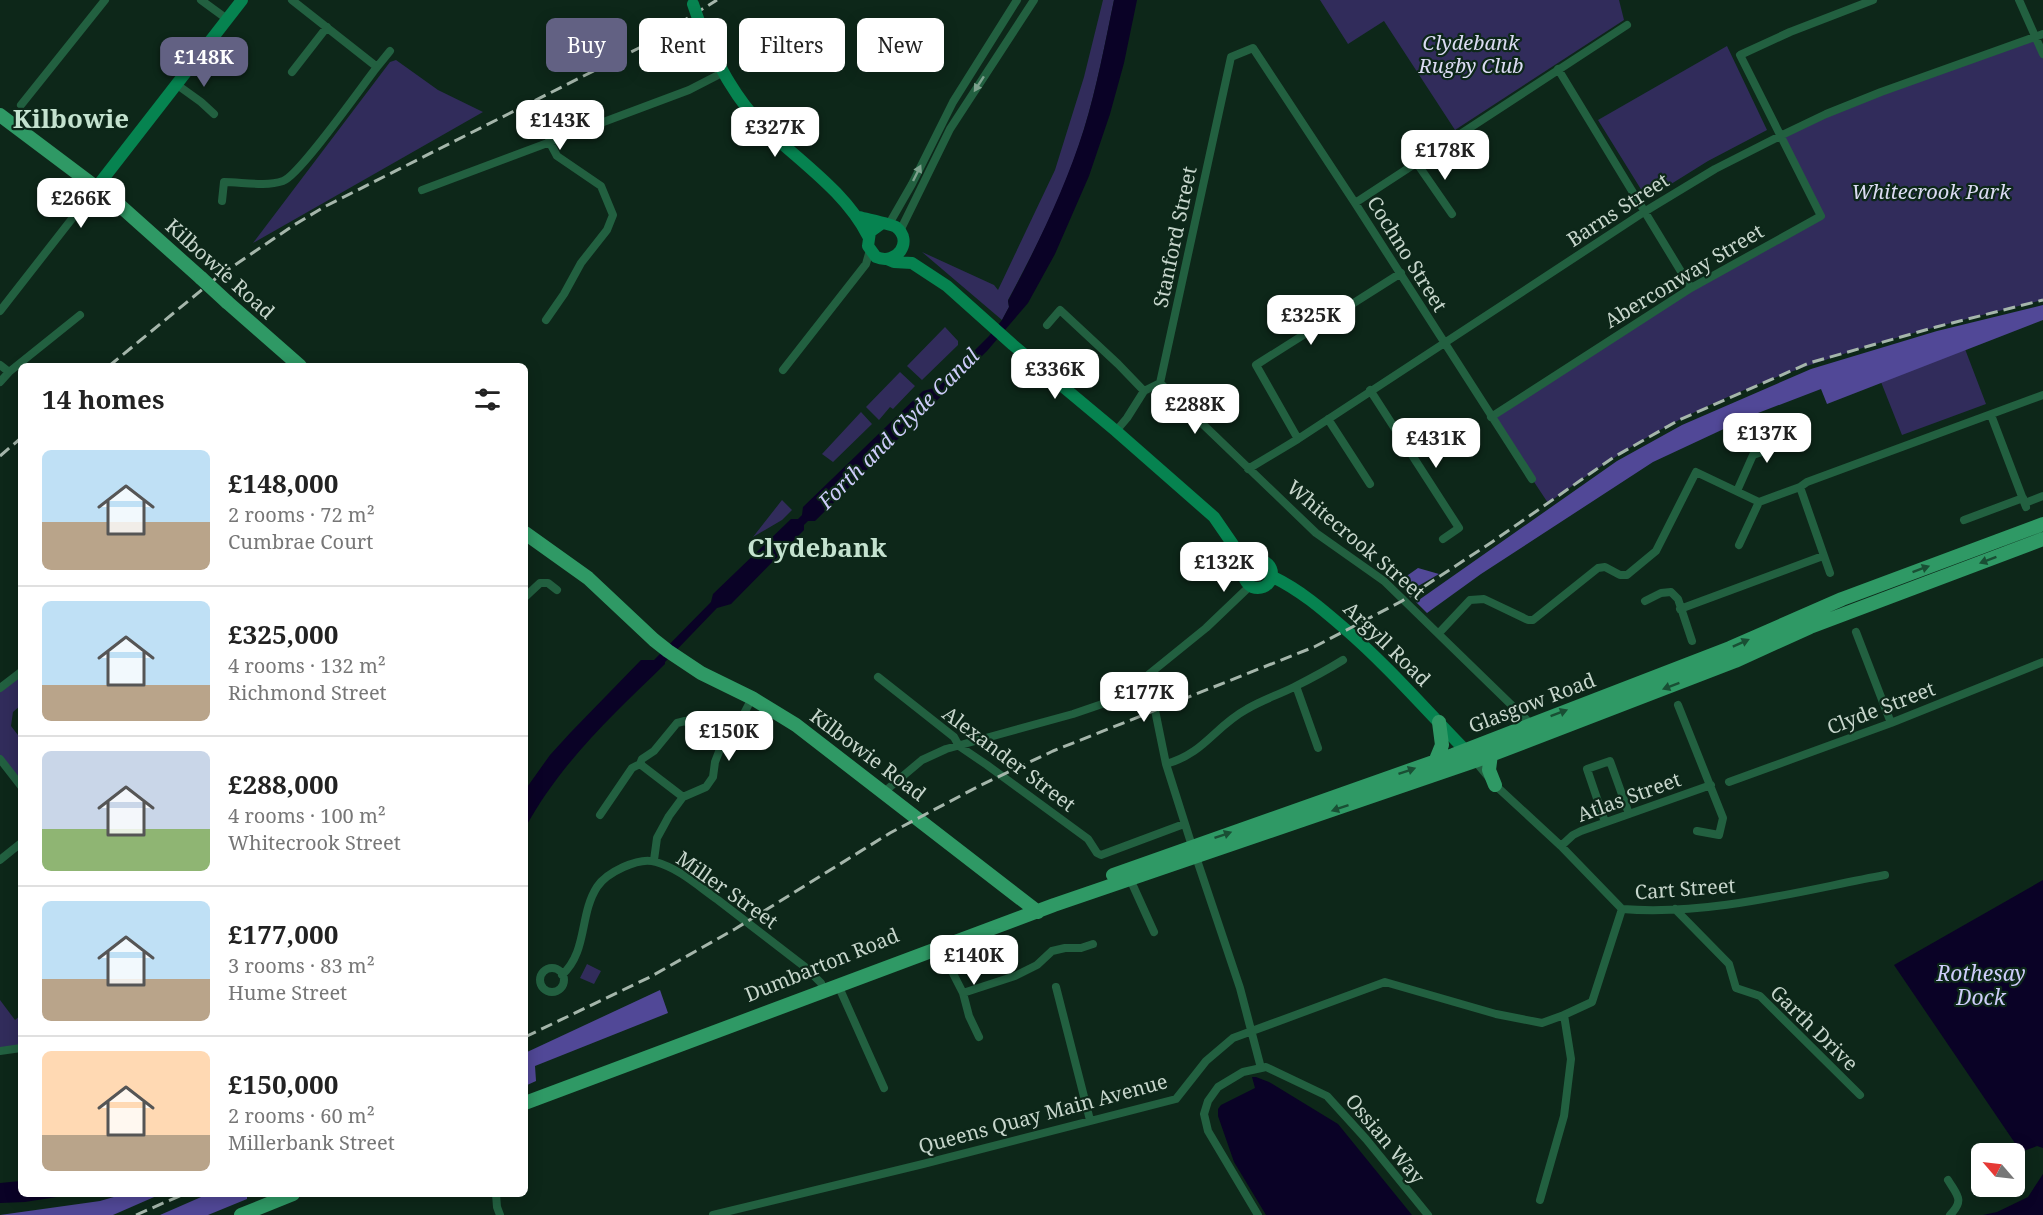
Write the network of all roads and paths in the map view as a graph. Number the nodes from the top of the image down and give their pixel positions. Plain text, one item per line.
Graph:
1 (105, 0) edge
2 (201, 0) edge
3 (242, 0) edge
4 (292, 0) edge
5 (1017, 0) edge
6 (1034, 0) edge
7 (1873, 0) edge
8 (2019, 0) edge
9 (693, 2) edge
10 (227, 19) junction
11 (1627, 25) dead end
12 (327, 27) junction
13 (2039, 36) edge
14 (1252, 48) joint
15 (390, 51) dead end
16 (2043, 54) edge
17 (376, 67) junction
18 (1558, 69) junction
19 (292, 72) dead end
20 (722, 73) junction
21 (176, 84) junction
22 (21, 105) dead end
23 (214, 114) dead end
24 (0, 115) edge
25 (1780, 136) junction
26 (549, 141) junction
27 (1416, 162) junction
28 (96, 188) junction
29 (422, 190) dead end
30 (222, 201) dead end
31 (1355, 202) junction
32 (1644, 212) junction
33 (1452, 214) dead end
34 (859, 217) junction
35 (885, 224) junction
36 (900, 231) junction
37 (868, 236) junction
38 (902, 248) junction
39 (870, 250) junction
40 (884, 259) junction
41 (912, 263) junction
42 (866, 264) junction
43 (1401, 273) junction
44 (1691, 288) junction
45 (0, 311) edge
46 (80, 315) dead end
47 (546, 320) dead end
48 (1047, 325) dead end
49 (1444, 343) junction
50 (20, 363) edge
51 (297, 363) edge
52 (0, 365) edge
53 (18, 365) edge
54 (783, 370) dead end
55 (9, 372) junction
56 (0, 382) edge
57 (1160, 383) junction
58 (1370, 390) junction
59 (1144, 391) junction
60 (2043, 395) edge
61 (1990, 415) junction
62 (1491, 417) junction
63 (1328, 419) junction
64 (1116, 431) junction
65 (1298, 439) junction
66 (1800, 439) dead end
67 (1248, 469) junction
68 (1532, 478) dead end
69 (1370, 484) dead end
70 (1800, 487) junction
71 (1737, 491) junction
72 (2043, 496) edge
73 (1760, 502) junction
74 (2025, 502) junction
75 (1964, 520) dead end
76 (2043, 524) edge
77 (528, 535) edge
78 (1443, 539) dead end
79 (2043, 539) edge
80 (1739, 544) dead end
81 (1823, 556) junction
82 (1246, 565) junction
83 (1830, 573) dead end
84 (1273, 577) junction
85 (1250, 586) junction
86 (557, 590) dead end
87 (528, 594) edge
88 (1645, 601) dead end
89 (1680, 609) junction
90 (1856, 632) dead end
91 (1439, 633) junction
92 (1692, 641) dead end
93 (1343, 660) dead end
94 (2043, 662) edge
95 (18, 674) edge
96 (1148, 676) junction
97 (878, 677) dead end
98 (1296, 686) junction
99 (0, 688) edge
100 (753, 698) junction
101 (1678, 705) dead end
102 (1526, 719) junction
103 (1439, 722) junction
104 (1891, 723) junction
105 (959, 746) junction
106 (721, 747) junction
107 (1318, 748) dead end
108 (1465, 750) junction
109 (1491, 754) junction
110 (0, 759) edge
111 (1474, 761) junction
112 (1435, 762) junction
113 (1166, 764) junction
114 (640, 765) junction
115 (18, 782) edge
116 (1729, 782) dead end
117 (1495, 785) junction
118 (1711, 785) junction
119 (884, 792) junction
120 (683, 798) junction
121 (1629, 814) junction
122 (600, 815) dead end
123 (1605, 822) junction
124 (1184, 824) junction
125 (1697, 831) dead end
126 (18, 845) edge
127 (1561, 846) junction
128 (1194, 851) junction
129 (0, 860) edge
130 (654, 860) junction
131 (1885, 875) dead end
132 (1130, 879) junction
133 (1034, 909) junction
134 (1622, 909) junction
135 (1675, 909) junction
136 (1154, 932) dead end
137 (1093, 944) dead end
138 (940, 948) junction
139 (562, 975) dead end
140 (838, 986) junction
141 (822, 987) junction
142 (1056, 987) dead end
143 (963, 993) junction
144 (1564, 1015) junction
145 (1253, 1031) junction
146 (979, 1037) dead end
147 (18, 1048) edge
148 (0, 1051) edge
149 (1261, 1068) junction
150 (884, 1088) dead end
151 (1860, 1095) dead end
152 (528, 1101) edge
153 (1090, 1120) junction
154 (1948, 1180) dead end
155 (286, 1197) edge
156 (496, 1197) edge
157 (1540, 1200) dead end
158 (241, 1215) edge
159 (500, 1215) edge
160 (713, 1215) edge
161 (1258, 1215) edge
162 (1428, 1215) edge
163 (1950, 1215) edge

1 - 22 street
2 - 10 street
3 - 10 street
4 - 12 street
35 -> 5 street
6 -> 36 street
7 - 25 street
8 - 13 street
9 - 20 street, bridge
10 - 21 street
11 - 18 street
12 - 17 street
12 - 19 street
13 - 16 street
13 - 25 street, Barns Street
14 - 31 street, Cochno Street
14 - 57 street, Stanford Street
15 - 17 street
17 - 30 street
18 - 27 street
18 - 32 street
20 - 26 street
20 - 34 street
21 - 23 street
21 - 28 street
24 - 28 main road, Kilbowie Road
25 - 32 street, Barns Street
25 - 44 street, Aberconway Street
26 - 29 street
26 - 47 street
27 - 31 street
27 - 33 street
28 - 45 street
28 - 51 main road, Kilbowie Road, bridge
31 - 43 street, Cochno Street
32 - 44 street
32 - 49 street, Barns Street
34 - 35 street
34 - 37 street
35 - 36 street
35 - 37 street
36 - 38 street
37 - 39 street
38 - 40 street
38 - 41 street
39 - 40 street
39 - 42 street
40 - 41 street
40 - 42 street
41 - 64 street
42 - 54 street
43 - 49 street, Cochno Street
43 - 65 street
44 - 62 street, Aberconway Street
46 - 50 street
48 - 59 street
49 - 58 street, Barns Street
49 - 62 street, Cochno Street
52 - 55 street
53 - 55 street
55 - 56 street
57 - 59 street
57 - 67 street, Whitecrook Street
58 - 63 street, Barns Street
58 - 78 street
59 - 64 street
60 - 61 street
61 - 70 street
61 - 74 street
62 - 68 street, Cochno Street
63 - 65 street, Barns Street
63 - 69 street
64 - 82 street
65 - 67 street, Barns Street
66 - 71 street
67 - 91 street, Whitecrook Street
70 - 73 street
70 - 81 street
71 - 73 street
71 - 91 street
72 - 74 street
73 - 80 street
74 - 75 street
102 -> 76 main road, Glasgow Road
77 - 100 main road, Kilbowie Road
79 -> 109 main road, Glasgow Road
81 - 83 street
81 - 89 street
82 - 84 street
82 - 85 street
84 - 85 street
84 - 103 street, Argyll Road
85 - 96 street
86 - 87 street
88 - 89 street
89 - 92 street
90 - 104 street
91 - 102 street, Whitecrook Street
93 - 98 street
94 - 104 street, Clyde Street
95 - 99 street
96 - 105 street
96 - 113 street
97 - 105 street, Alexander Street
98 - 107 street
98 - 113 street
100 - 106 street
100 - 119 main road, Kilbowie Road
101 - 118 street
102 - 108 main road, Glasgow Road
103 - 108 street, Argyll Road
103 - 112 main road
104 - 116 street, Clyde Street
105 - 119 street
105 - 124 street, Alexander Street
106 - 114 street
106 - 120 street
108 - 111 main road
108 - 112 main road, Glasgow Road
109 - 111 main road, Glasgow Road
109 - 117 main road
110 - 115 street
111 - 117 street, Cart Street
111 -> 128 main road, Glasgow Road
128 -> 112 main road, Glasgow Road
113 - 124 street
114 - 120 street
114 - 122 street
117 - 127 street, Cart Street
118 - 121 street, Atlas Street
118 - 125 street
119 - 133 main road, Kilbowie Road
120 - 130 street
121 - 123 street, Atlas Street
121 - 123 street
123 - 127 street, Atlas Street
124 - 128 street
126 - 129 street
127 - 134 street, Cart Street
128 - 132 main road, Glasgow Road
128 - 133 main road, Glasgow Road
128 - 145 street
130 - 139 street, Miller Street
130 - 141 street, Miller Street
131 - 135 street, Cart Street
132 - 133 main road, Glasgow Road
132 - 136 street
133 - 138 main road, Dumbarton Road
133 - 141 main road, Dumbarton Road
134 - 135 street, Cart Street
134 - 144 street, Queens Quay Main Avenue
135 - 151 street, Garth Drive
137 - 143 street
138 - 140 main road, Dumbarton Road
138 - 143 street
140 - 141 main road, Dumbarton Road
140 - 150 street
141 - 152 main road, Dumbarton Road
142 - 153 street
143 - 146 street
144 - 145 street, Queens Quay Main Avenue
144 - 157 street
145 - 149 street
145 - 153 street, Queens Quay Main Avenue
147 - 148 street
149 - 161 street
149 - 162 street, Ossian Way
153 - 160 street, Queens Quay Main Avenue
154 - 163 street
155 - 158 main road
156 - 159 street

